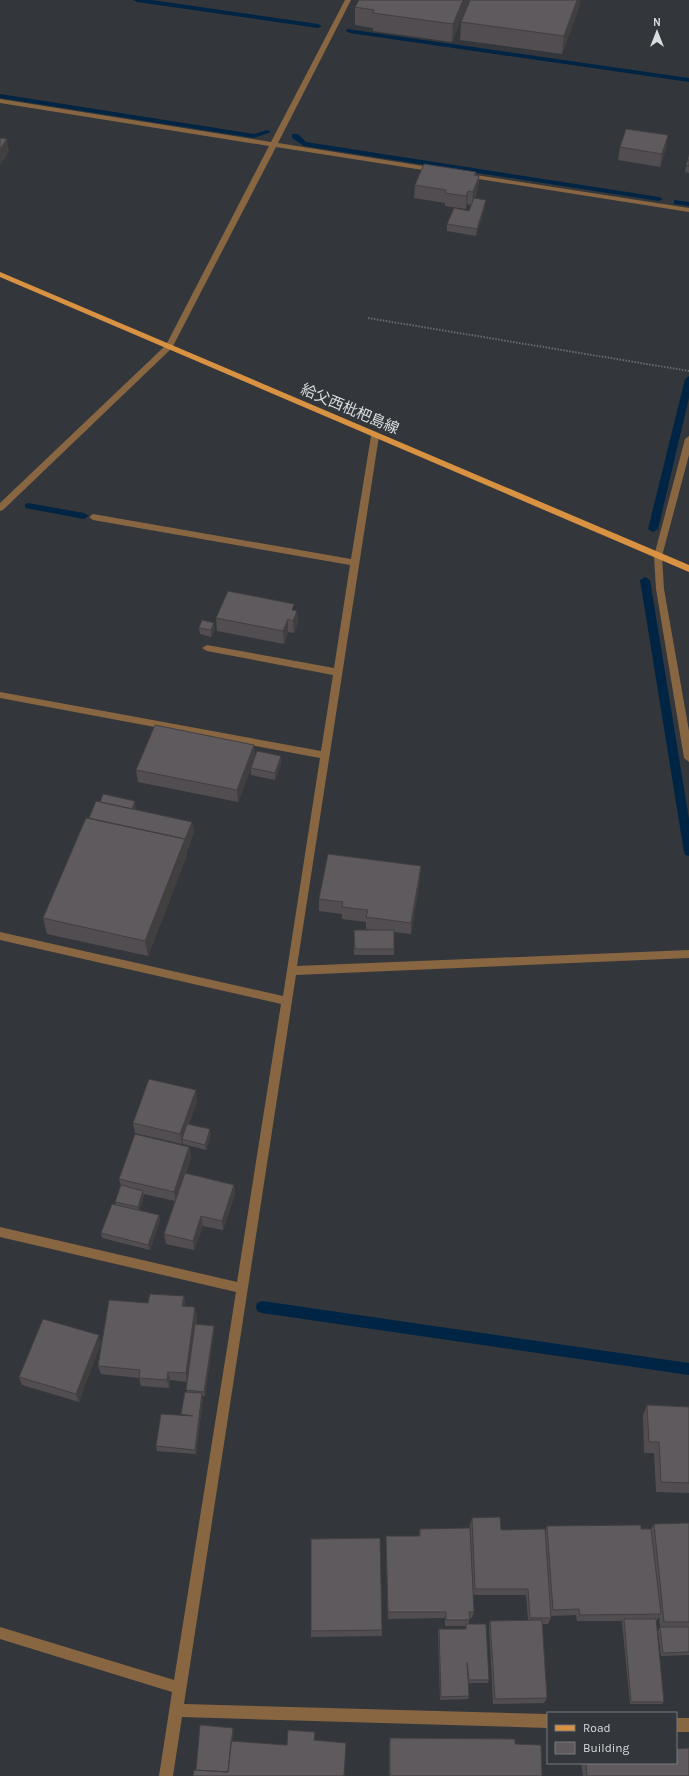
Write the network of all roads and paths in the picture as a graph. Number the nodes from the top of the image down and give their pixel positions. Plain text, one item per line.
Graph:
1 (348, 0) edge
2 (0, 101) edge
3 (274, 144) junction
4 (446, 171) edge
5 (462, 174) edge
6 (689, 210) edge
7 (0, 274) edge
8 (368, 318) dead end
9 (169, 346) junction
10 (689, 371) edge
11 (375, 436) junction
12 (689, 439) edge
13 (0, 508) edge
14 (93, 518) dead end
15 (658, 556) junction
16 (356, 563) junction
17 (689, 569) edge
18 (207, 648) dead end
19 (338, 672) junction
20 (0, 695) edge
21 (325, 755) junction
22 (689, 758) edge
23 (0, 936) edge
24 (689, 954) edge
25 (291, 971) junction
26 (287, 1001) junction
27 (0, 1232) edge
28 (241, 1288) junction
29 (0, 1633) edge
30 (180, 1688) junction
31 (177, 1710) junction
32 (547, 1721) edge
33 (677, 1724) edge
34 (689, 1725) edge
35 (166, 1776) edge

1 - 3 street
2 - 3 street
3 - 4 street
3 - 9 street
5 - 6 street
7 - 9 main road, 給父西枇杷島線
8 - 10 path
9 - 11 main road, 給父西枇杷島線
9 - 13 street
11 - 15 main road, 給父西枇杷島線
11 - 16 street
12 - 15 street
14 - 16 street
15 - 17 main road, 給父西枇杷島線
15 - 22 street
16 - 19 street
18 - 19 street
19 - 21 street
20 - 21 street
21 - 25 street
23 - 26 street
24 - 25 street
25 - 26 street
26 - 28 street
27 - 28 street
28 - 30 street
29 - 30 street
30 - 31 street
31 - 32 street
31 - 35 street
33 - 34 street

